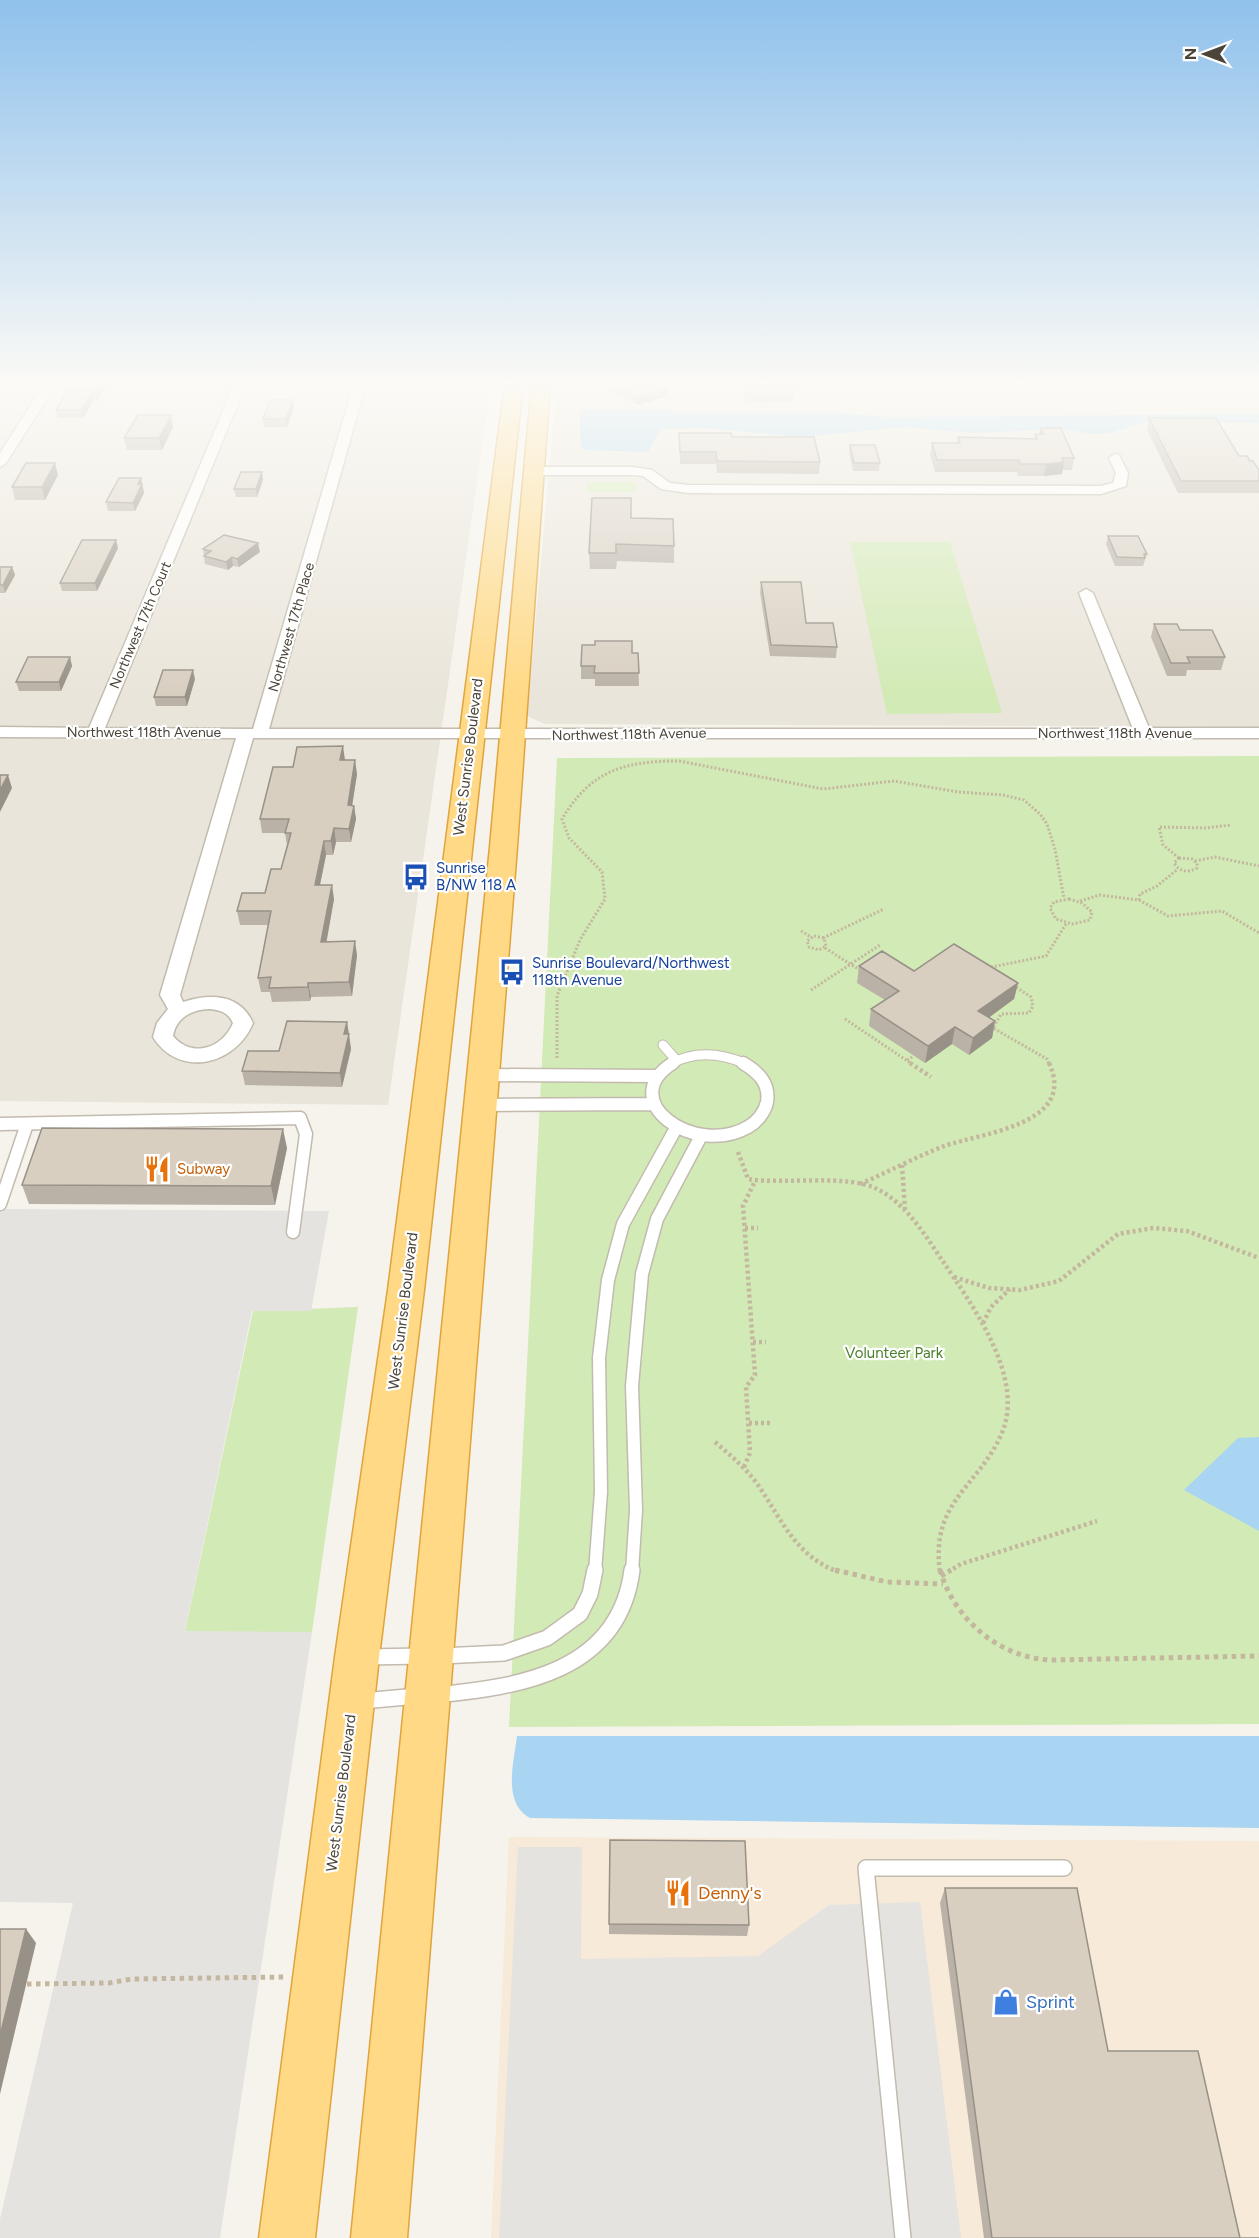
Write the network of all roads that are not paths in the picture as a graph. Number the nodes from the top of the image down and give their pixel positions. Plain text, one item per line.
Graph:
1 (197, 487) edge
2 (329, 487) edge
3 (501, 487) edge
4 (532, 487) edge
5 (673, 487) edge
6 (1110, 487) edge
7 (1086, 593) dead end
8 (96, 731) junction
9 (0, 732) edge
10 (253, 733) junction
11 (471, 733) junction
12 (513, 733) junction
13 (1143, 733) junction
14 (1259, 733) edge
15 (179, 1011) dead end
16 (663, 1045) dead end
17 (677, 1061) junction
18 (657, 1076) junction
19 (480, 1090) junction
20 (653, 1104) junction
21 (0, 1124) edge
22 (27, 1124) junction
23 (676, 1128) junction
24 (701, 1136) junction
25 (0, 1204) edge
26 (293, 1233) dead end
27 (428, 1656) junction
28 (357, 1658) junction
29 (425, 1696) junction
30 (352, 1701) junction
31 (1064, 1868) dead end
32 (287, 2238) edge
33 (379, 2238) edge
34 (903, 2238) edge

1 - 8 street, Northwest 17th Court
2 - 10 street, Northwest 17th Place
3 - 11 highway, West Sunrise Boulevard
4 - 12 highway
5 - 6 street
7 - 13 street
8 - 9 street, Northwest 118th Avenue
8 - 10 street, Northwest 118th Avenue
10 - 11 street, Northwest 118th Avenue
10 - 15 street, Northwest 17th Place
11 - 12 street, Northwest 118th Avenue
11 - 28 highway, West Sunrise Boulevard
12 - 13 street, Northwest 118th Avenue
12 - 19 highway
13 - 14 street, Northwest 118th Avenue
16 - 17 lane
17 - 18 lane
17 - 24 lane
18 - 19 lane
18 - 20 lane
19 - 20 lane
19 - 27 highway
20 - 23 lane
21 - 22 lane
22 - 25 lane
22 - 26 lane
23 - 24 lane
23 - 27 lane
24 - 29 lane
27 - 28 lane
27 - 29 highway
28 - 30 highway, West Sunrise Boulevard
29 - 30 lane
29 - 33 highway
30 - 32 highway, West Sunrise Boulevard
31 - 34 lane

